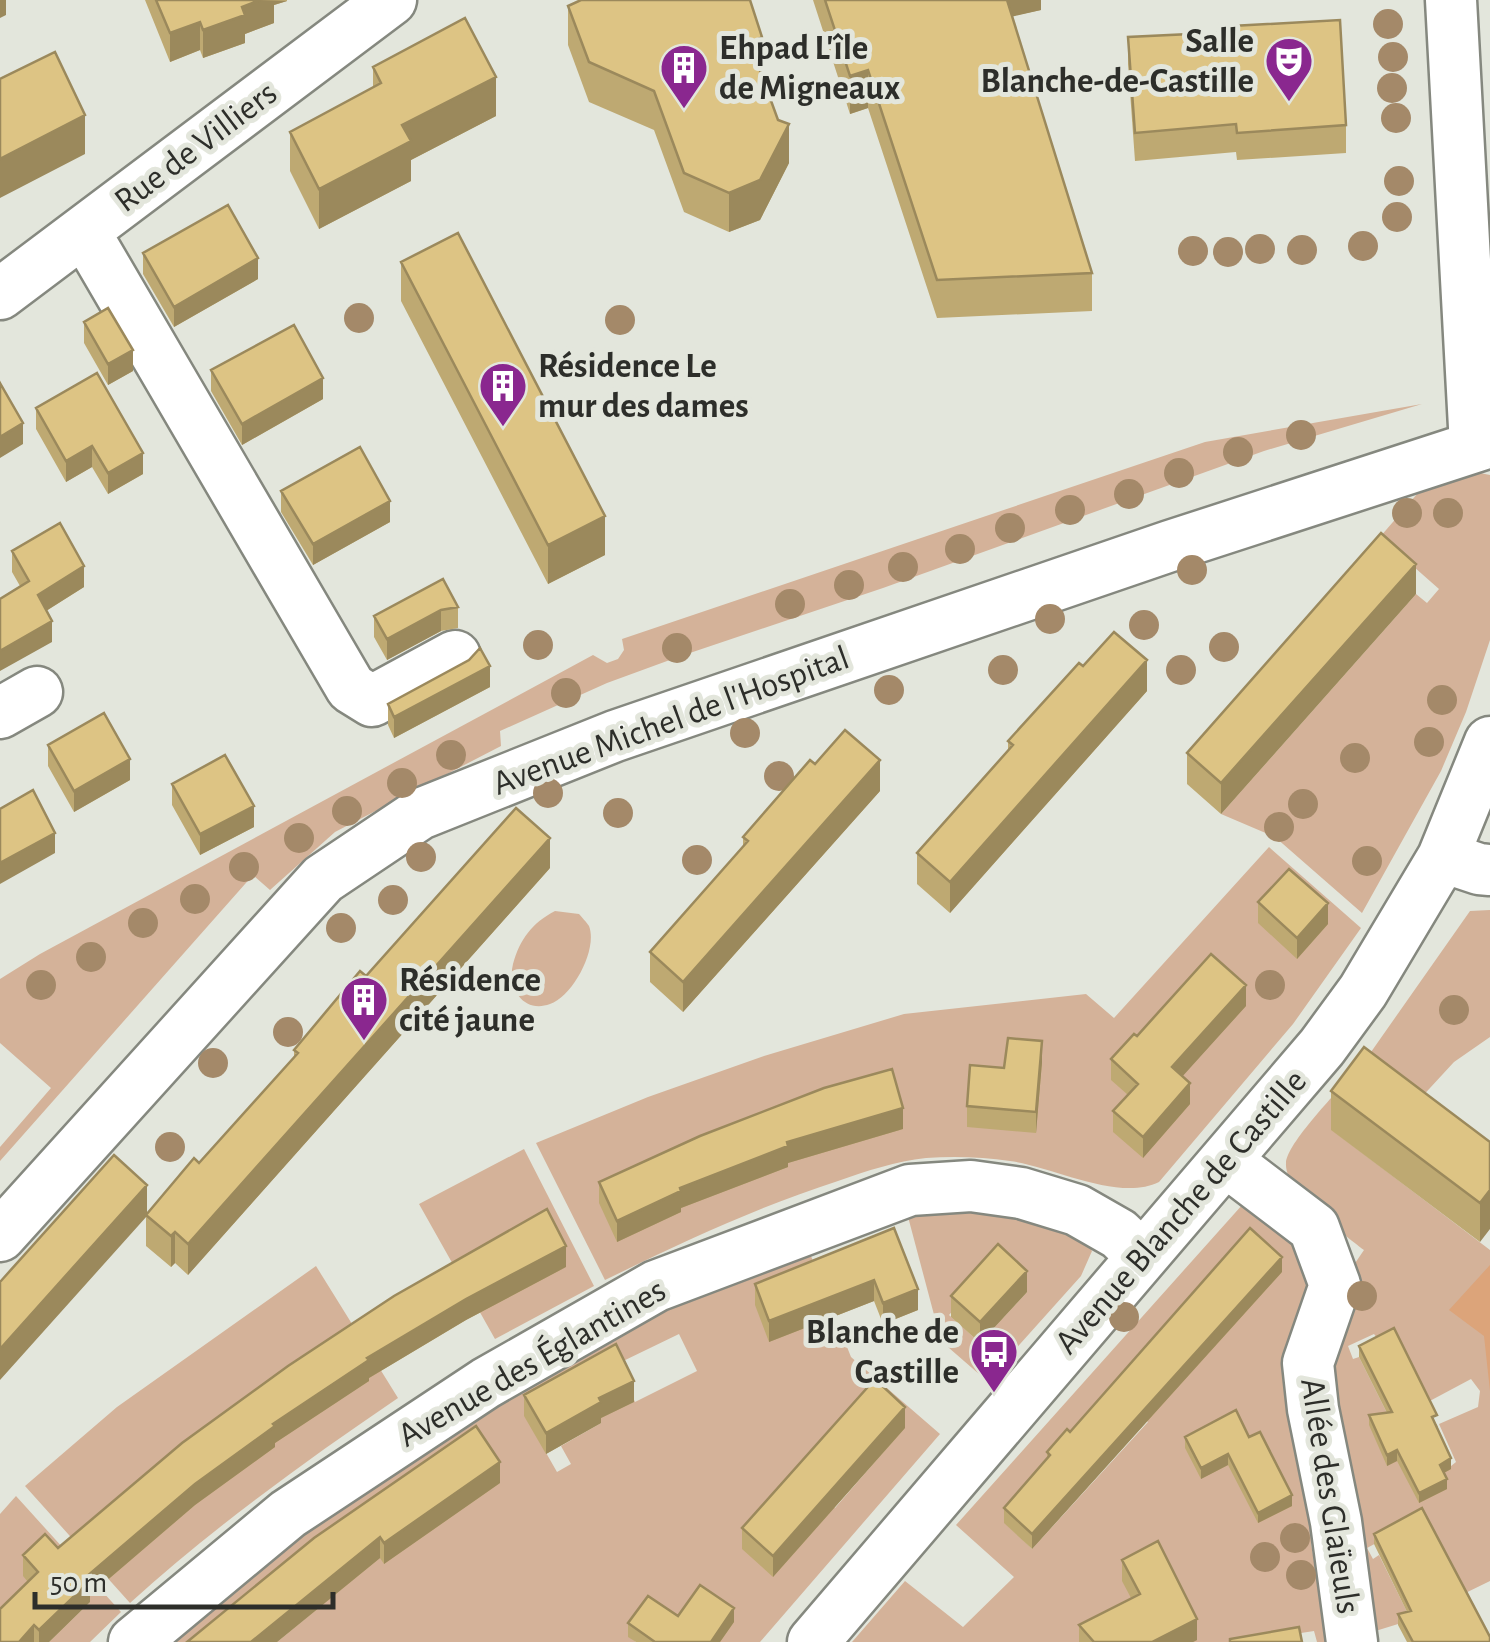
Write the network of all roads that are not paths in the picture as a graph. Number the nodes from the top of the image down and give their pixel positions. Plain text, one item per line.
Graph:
1 (392, 0) edge
2 (1451, 0) edge
3 (84, 231) junction
4 (0, 294) edge
5 (1482, 444) edge
6 (454, 656) dead end
7 (1490, 742) edge
8 (1442, 857) junction
9 (1490, 870) edge
10 (1226, 1161) junction
11 (0, 1236) edge
12 (1142, 1256) junction
13 (134, 1642) edge
14 (813, 1642) edge
15 (1352, 1642) edge

1 - 3 street, Rue de Villiers
2 - 5 street
3 - 4 street, Rue de Villiers
3 - 6 street
5 - 11 street, Avenue Michel de l'Hospital
7 - 8 street, Avenue Blanche de Castille
8 - 9 street
8 - 10 street, Avenue Blanche de Castille
10 - 12 street, Avenue Blanche de Castille
10 - 15 street, Allée des Glaïeuls
12 - 13 street, Avenue des Églantines
12 - 14 street, Avenue Blanche de Castille

